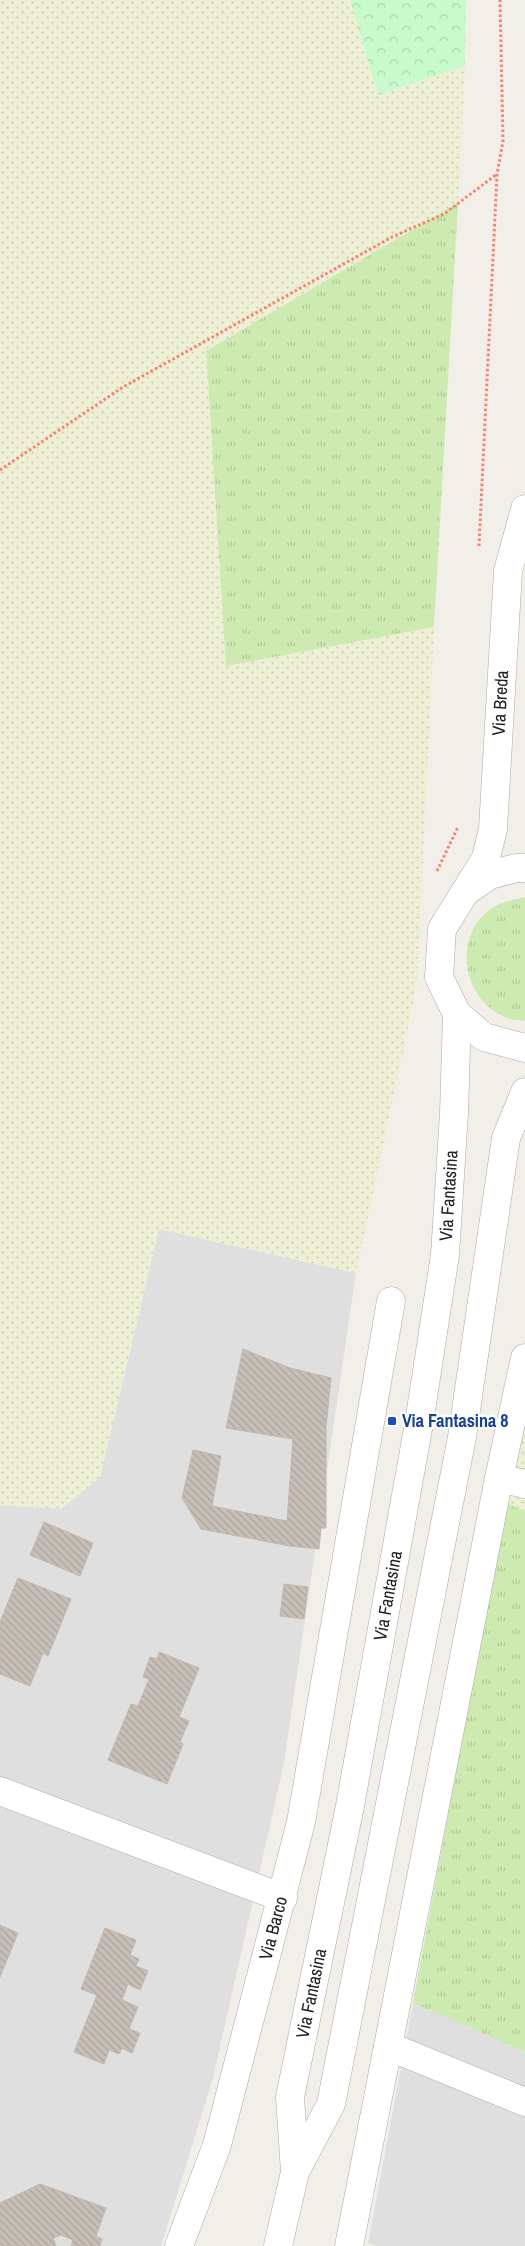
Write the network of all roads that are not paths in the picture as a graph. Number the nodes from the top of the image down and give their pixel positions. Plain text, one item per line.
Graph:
1 (525, 509) edge
2 (525, 868) edge
3 (465, 892) junction
4 (457, 1014) junction
5 (525, 1048) edge
6 (525, 1092) edge
7 (391, 1301) dead end
8 (525, 1358) edge
9 (499, 1478) junction
10 (525, 1484) edge
11 (0, 1791) edge
12 (282, 1898) junction
13 (388, 2046) junction
14 (525, 2102) edge
15 (295, 2172) junction
16 (179, 2246) edge
17 (278, 2246) edge
18 (349, 2246) edge

1 - 3 street, Via Breda
2 - 3 street, Via Breda
3 - 4 street, Via Breda
4 - 5 street, Via Breda
4 - 15 street, Via Fantasina
6 - 15 street, Via Fantasina
7 - 12 street
8 - 9 street
9 - 10 street
9 - 13 street
11 - 12 street, Via Barco
12 - 16 street, Via Barco
13 - 14 street
13 - 18 street
15 - 17 street, Via Fantasina

